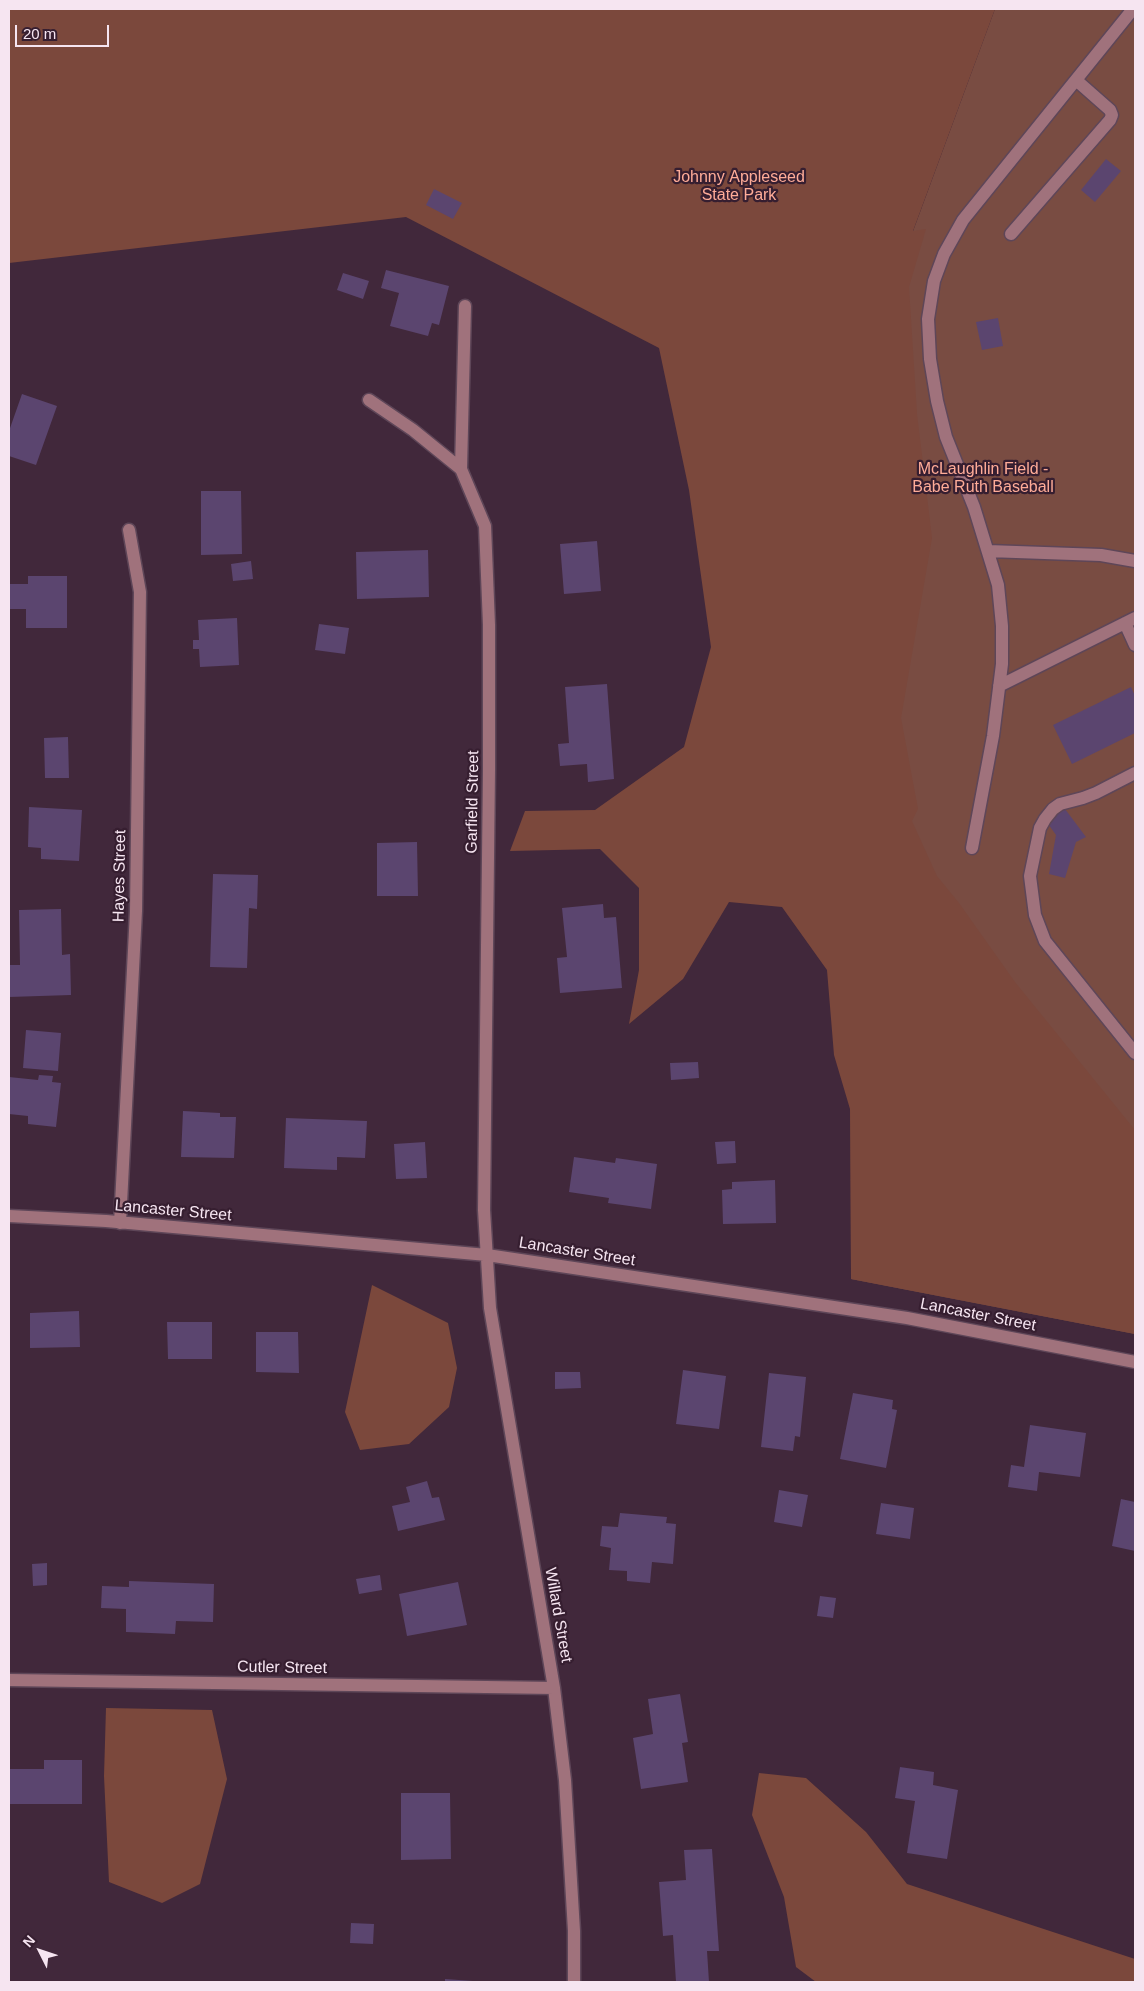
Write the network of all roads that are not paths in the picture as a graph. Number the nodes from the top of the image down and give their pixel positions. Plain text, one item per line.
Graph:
1 (1133, 9) edge
2 (1076, 80) junction
3 (1011, 234) dead end
4 (465, 306) dead end
5 (369, 400) dead end
6 (461, 469) junction
7 (129, 530) dead end
8 (988, 551) junction
9 (1135, 561) edge
10 (1130, 621) edge
11 (1135, 645) edge
12 (999, 686) junction
13 (1135, 773) edge
14 (972, 848) dead end
15 (1135, 1053) edge
16 (9, 1216) edge
17 (120, 1223) junction
18 (487, 1255) junction
19 (1135, 1362) edge
20 (9, 1680) edge
21 (554, 1688) junction
22 (574, 1982) edge

1 - 2 street
2 - 3 street
2 - 8 street
4 - 6 street
5 - 6 street, Garfield Street
6 - 18 street, Garfield Street
7 - 17 street, Hayes Street
8 - 9 street
8 - 12 street
10 - 11 street
10 - 12 street
12 - 14 street
13 - 15 street
16 - 17 street, Lancaster Street
17 - 18 street, Lancaster Street
18 - 19 street, Lancaster Street
18 - 21 street, Willard Street
20 - 21 street, Cutler Street
21 - 22 street, Willard Street

